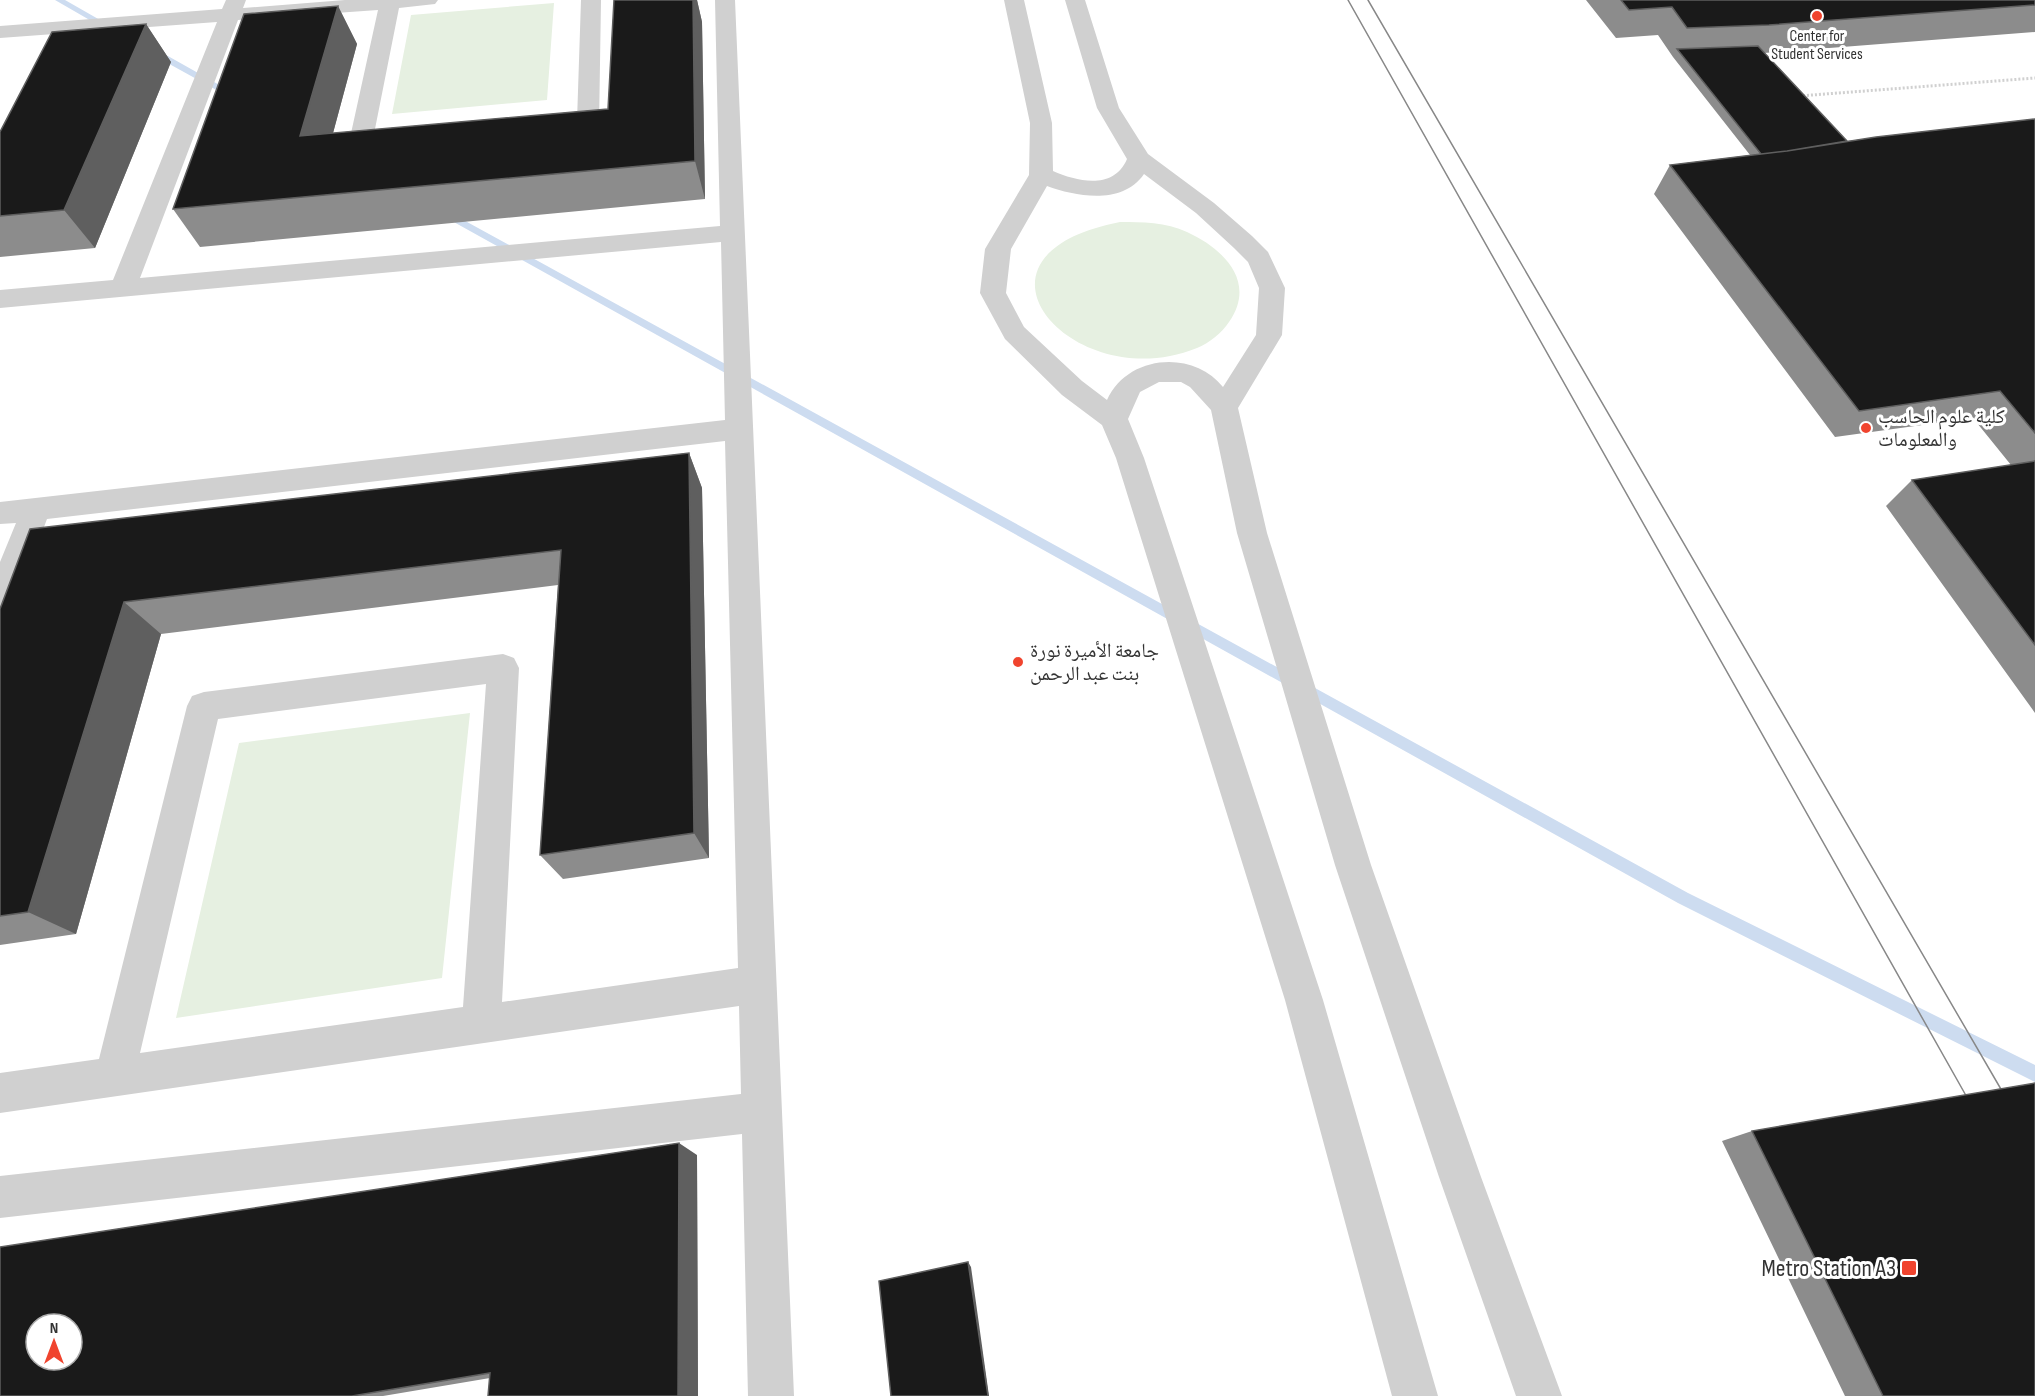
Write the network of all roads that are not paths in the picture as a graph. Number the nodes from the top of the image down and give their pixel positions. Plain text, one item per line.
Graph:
1 (428, 0) edge
2 (591, 0) edge
3 (725, 0) edge
4 (1014, 0) edge
5 (1075, 0) edge
6 (390, 3) junction
7 (233, 7) edge
8 (65, 27) junction
9 (0, 32) edge
10 (54, 47) edge
11 (543, 131) edge
12 (406, 143) edge
13 (1139, 159) junction
14 (1041, 175) junction
15 (733, 233) junction
16 (123, 288) junction
17 (0, 300) edge
18 (1224, 408) junction
19 (1114, 419) junction
20 (739, 429) junction
21 (36, 509) junction
22 (0, 513) edge
23 (0, 601) edge
24 (758, 984) junction
25 (481, 1024) junction
26 (115, 1076) junction
27 (0, 1093) edge
28 (762, 1112) junction
29 (0, 1197) edge
30 (771, 1396) edge
31 (1415, 1396) edge
32 (1539, 1396) edge

1 - 6 street
2 - 11 street
3 - 15 street
4 - 14 street
5 - 13 street
6 - 7 street
6 - 12 street
7 - 8 street
7 - 16 street
8 - 9 street
8 - 10 street
13 - 14 street
13 - 18 street
14 - 19 street
15 - 16 street
15 - 20 street
16 - 17 street
18 - 19 street
18 - 32 street
19 - 31 street
20 - 21 street
20 - 24 street
21 - 22 street
21 - 23 street
24 - 25 street
24 - 28 street
25 - 26 street
25 - 26 street
26 - 27 street
28 - 29 street
28 - 30 street

